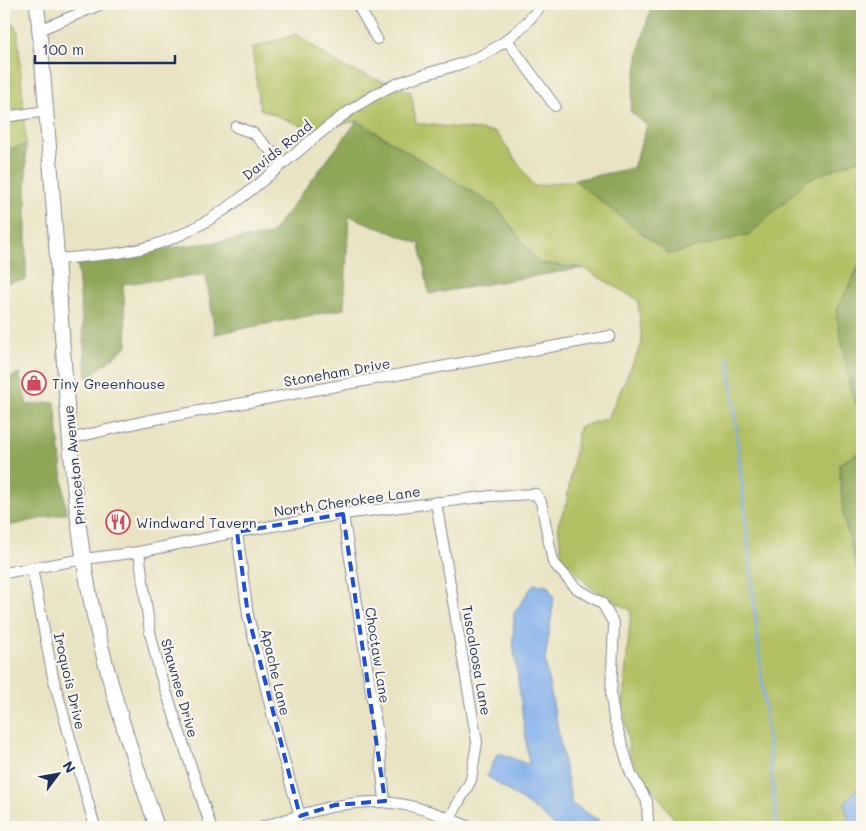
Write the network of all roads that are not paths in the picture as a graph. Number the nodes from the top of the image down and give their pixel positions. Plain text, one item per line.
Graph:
1 (37, 4) edge
2 (102, 4) edge
3 (357, 4) edge
4 (542, 4) edge
5 (39, 30) junction
6 (377, 39) dead end
7 (507, 40) junction
8 (555, 106) dead end
9 (48, 111) junction
10 (4, 117) edge
11 (236, 127) dead end
12 (283, 162) junction
13 (57, 259) junction
14 (610, 336) dead end
15 (70, 439) junction
16 (436, 502) junction
17 (343, 514) junction
18 (237, 532) junction
19 (139, 552) junction
20 (84, 559) junction
21 (32, 568) junction
22 (4, 573) edge
23 (385, 801) junction
24 (4, 815) edge
25 (300, 816) junction
26 (450, 818) junction
27 (648, 821) dead end
28 (8, 827) edge
29 (95, 827) edge
30 (157, 827) edge
31 (211, 827) edge
32 (263, 827) edge
33 (469, 827) edge

1 - 5 main road, Princeton Avenue
2 - 5 street
3 - 6 street
4 - 7 street, Davids Road
5 - 9 main road, Princeton Avenue
7 - 8 street
7 - 12 street, Davids Road
9 - 10 street
9 - 13 main road, Princeton Avenue
11 - 12 street
12 - 13 street, Davids Road
13 - 15 main road, Princeton Avenue
14 - 15 street, Stoneham Drive
15 - 20 main road, Princeton Avenue
16 - 17 street, North Cherokee Lane
16 - 26 street, Tuscaloosa Lane
16 - 27 street, North Cherokee Lane
17 - 18 street, North Cherokee Lane
17 - 23 street, Choctaw Lane
18 - 19 street, North Cherokee Lane
18 - 25 street, Apache Lane
19 - 20 street, North Cherokee Lane
19 - 31 street, Shawnee Drive
20 - 21 street, North Cherokee Lane
20 - 30 main road, Princeton Avenue
21 - 22 street, North Cherokee Lane
21 - 29 street, Iroquois Drive
23 - 25 street
23 - 26 street
24 - 28 street
25 - 32 street
26 - 33 street

